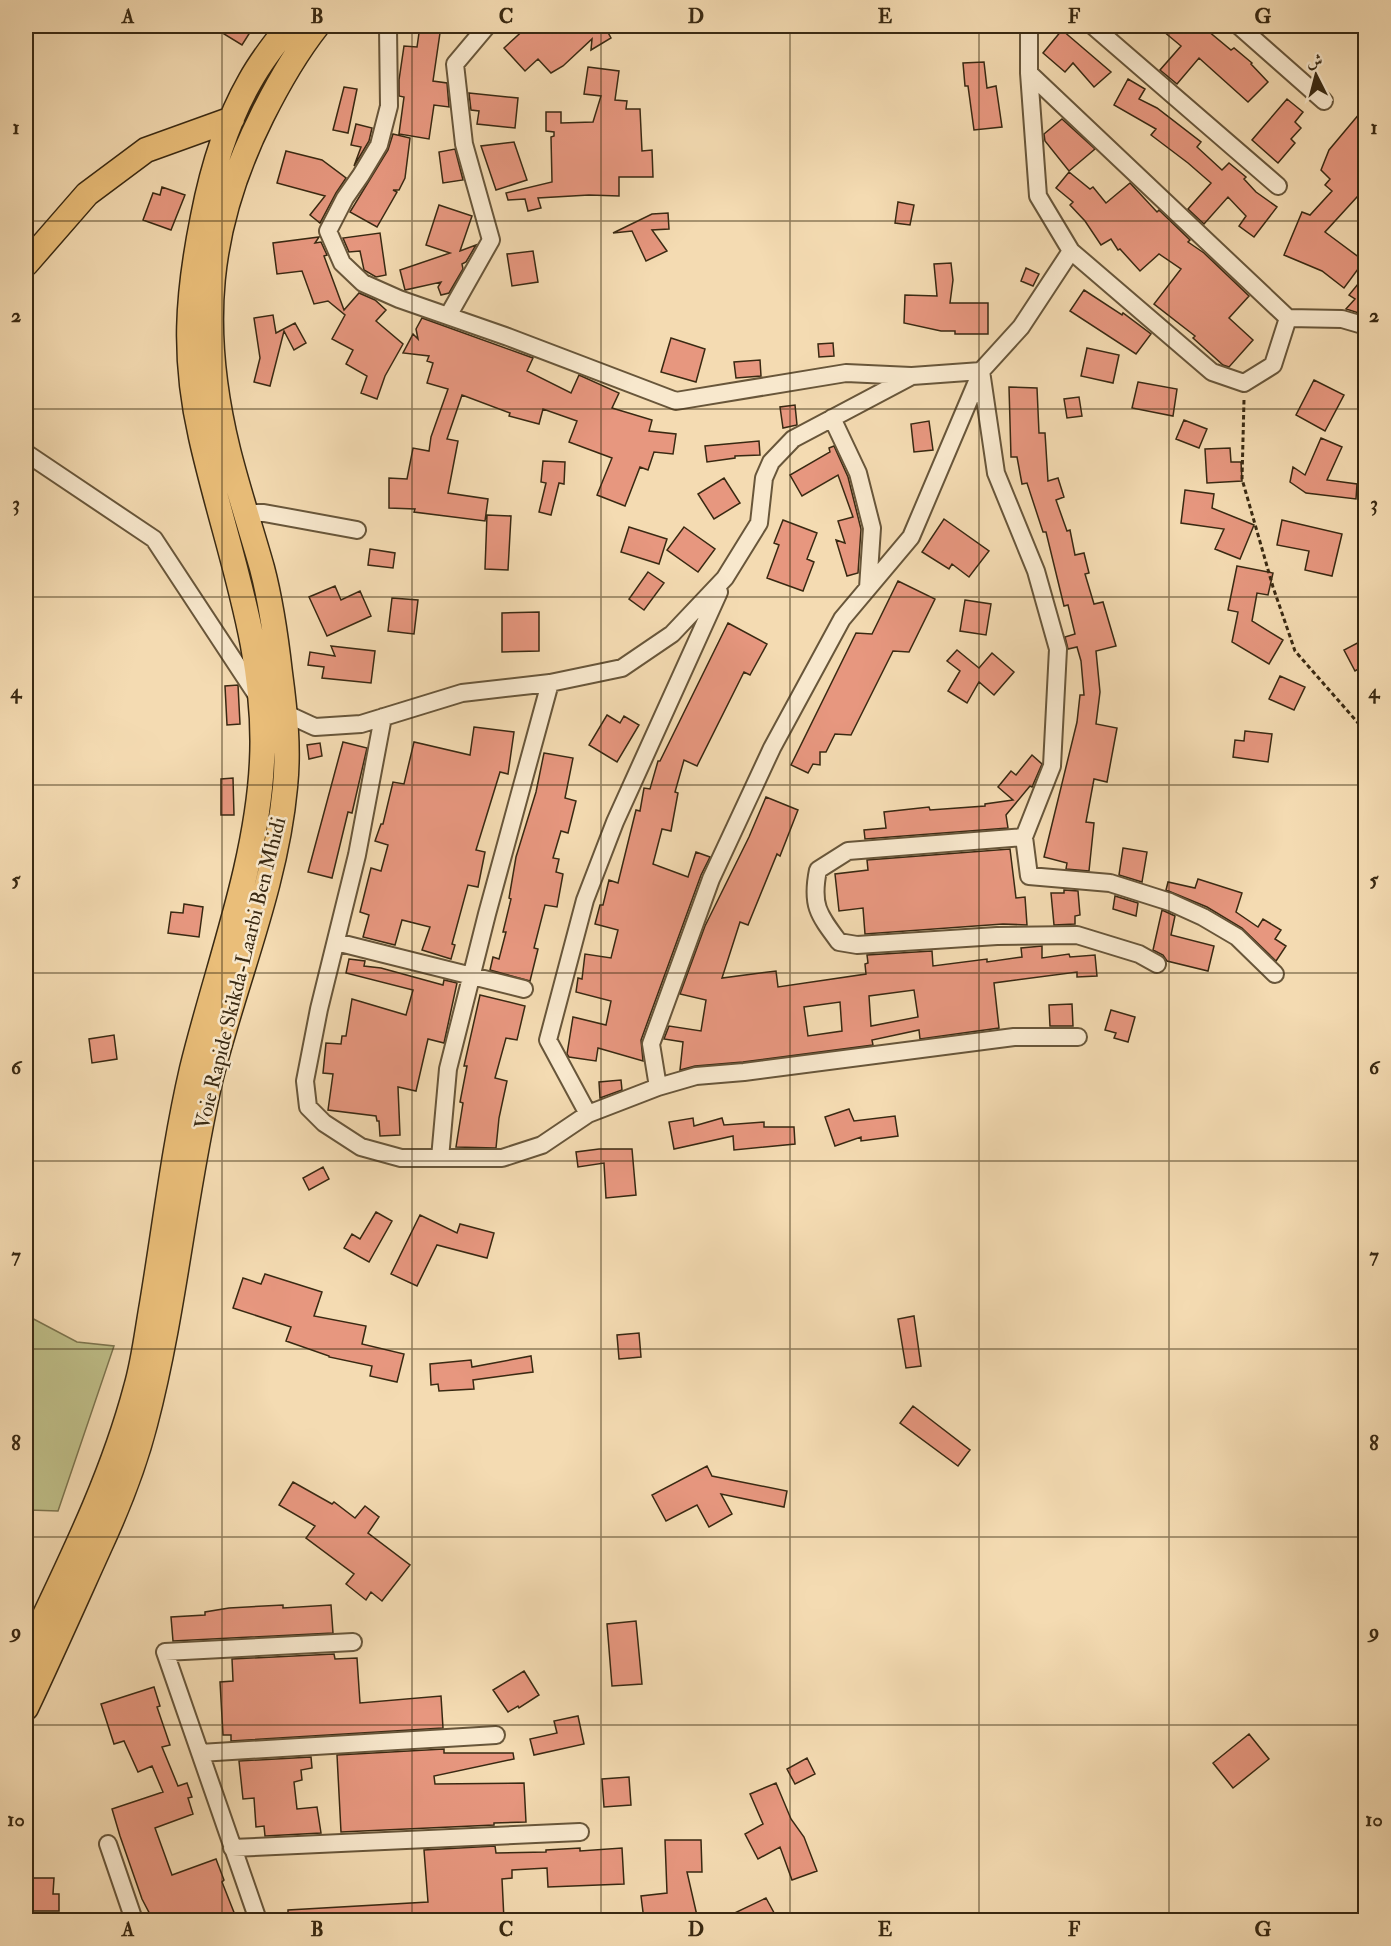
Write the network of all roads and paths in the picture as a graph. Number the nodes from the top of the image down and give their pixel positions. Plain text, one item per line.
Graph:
1 (289, 26) edge
2 (317, 26) edge
3 (389, 26) edge
4 (487, 26) edge
5 (1029, 26) edge
6 (1093, 26) edge
7 (1239, 26) edge
8 (1029, 73) junction
9 (1324, 101) dead end
10 (232, 119) junction
11 (1278, 186) dead end
12 (1071, 251) junction
13 (26, 264) edge
14 (448, 316) junction
15 (1288, 318) junction
16 (1365, 326) edge
17 (981, 371) junction
18 (912, 376) junction
19 (1244, 383) junction
20 (832, 418) junction
21 (26, 453) edge
22 (246, 513) junction
23 (357, 530) dead end
24 (725, 578) junction
25 (868, 588) junction
26 (550, 683) junction
27 (261, 700) junction
28 (285, 710) junction
29 (383, 717) junction
30 (1365, 732) edge
31 (1024, 837) junction
32 (336, 942) junction
33 (1157, 964) dead end
34 (1275, 974) dead end
35 (471, 976) junction
36 (524, 989) dead end
37 (1078, 1037) dead end
38 (658, 1087) junction
39 (588, 1114) junction
40 (440, 1158) junction
41 (353, 1642) dead end
42 (26, 1655) edge
43 (26, 1708) edge
44 (496, 1735) dead end
45 (200, 1753) junction
46 (580, 1832) dead end
47 (108, 1844) dead end
48 (232, 1848) junction
49 (134, 1920) edge
50 (258, 1920) edge

1 - 10 highway, Voie Rapide Skikda-Laarbi Ben Mhidi
2 - 22 highway, Voie Rapide Skikda-Laarbi Ben Mhidi
3 - 14 street
4 - 14 street
5 - 8 street
6 - 11 street
7 - 9 street
8 - 12 street
8 - 15 street
10 - 13 highway
10 - 27 highway, Voie Rapide Skikda-Laarbi Ben Mhidi
12 - 17 street
12 - 19 street
14 - 18 street
15 - 16 street
15 - 19 street
17 - 18 street
17 - 25 street
17 - 31 street
18 - 20 street
19 - 30 path
20 - 24 street
20 - 25 street
21 - 27 street
22 - 23 street
22 - 28 highway, Voie Rapide Skikda-Laarbi Ben Mhidi
24 - 26 street
24 - 39 street
25 - 38 street
26 - 29 street
26 - 35 street
27 - 28 street
27 - 42 highway, Voie Rapide Skikda-Laarbi Ben Mhidi
28 - 29 street
28 - 43 highway, Voie Rapide Skikda-Laarbi Ben Mhidi
29 - 32 street
31 - 33 street
31 - 34 street
32 - 35 street
32 - 40 street
35 - 36 street
35 - 40 street
37 - 38 street
38 - 39 street
39 - 40 street
41 - 45 street
44 - 45 street
45 - 48 street
46 - 48 street
47 - 49 street
48 - 50 street

